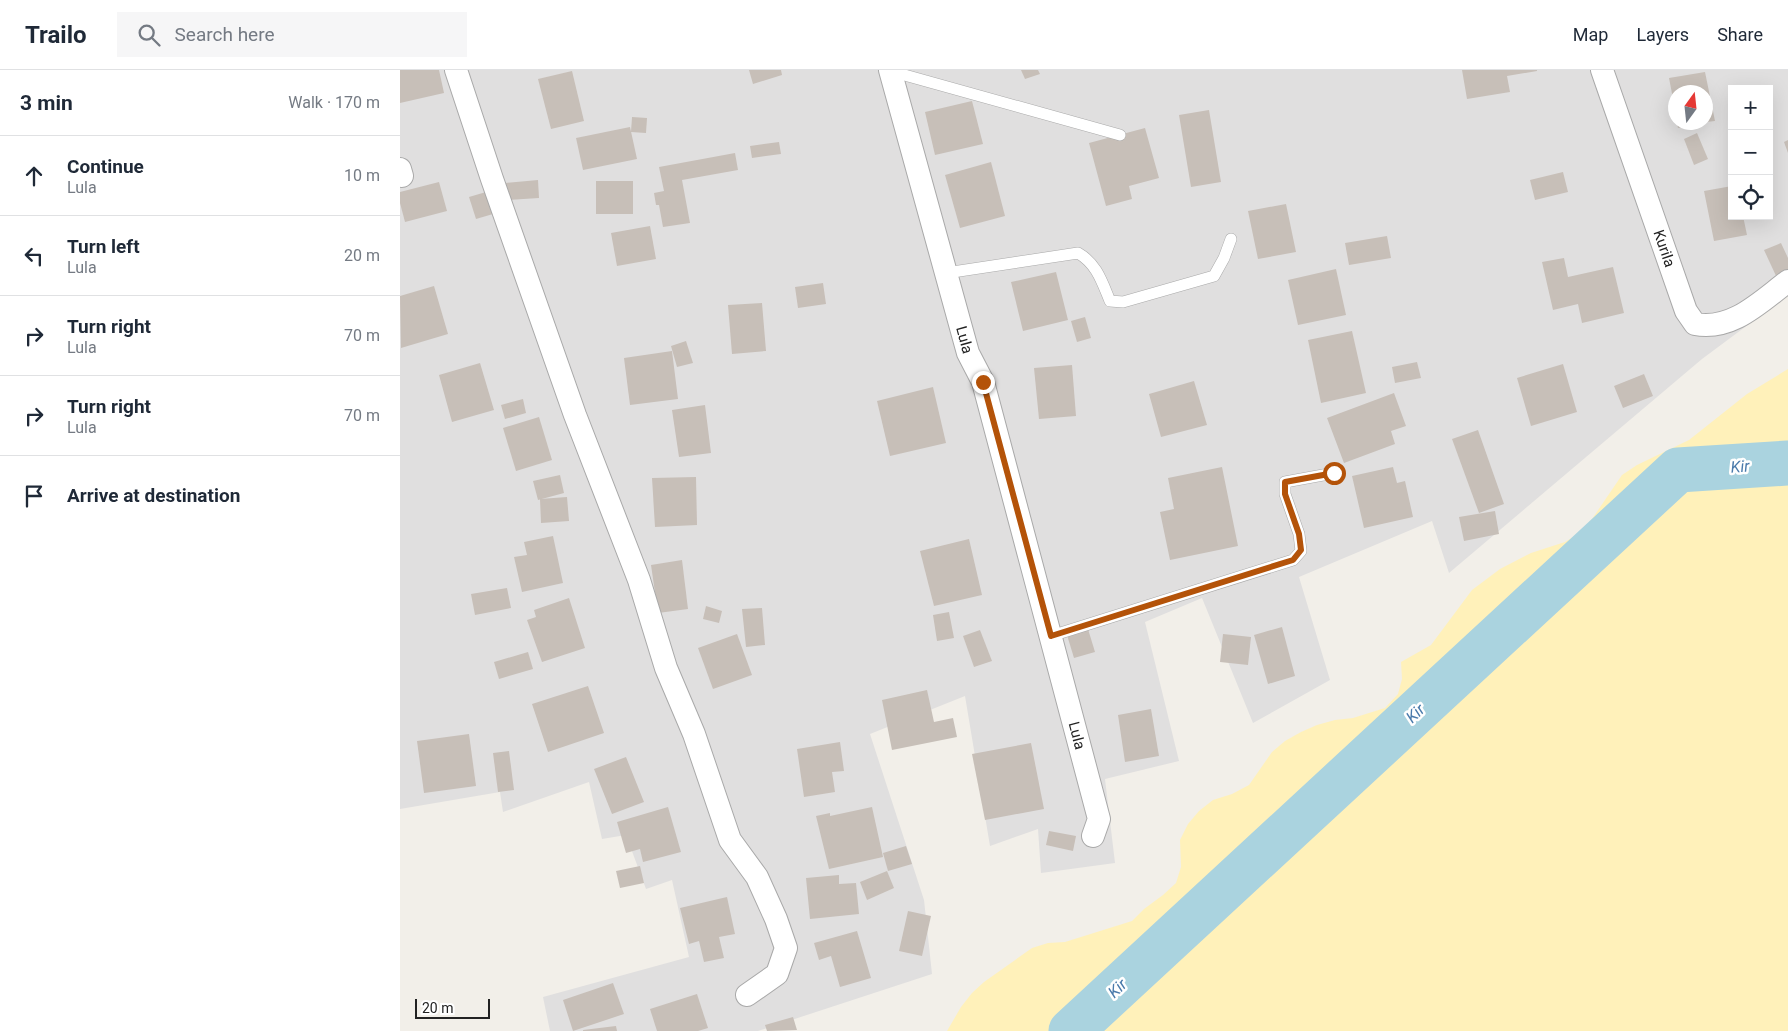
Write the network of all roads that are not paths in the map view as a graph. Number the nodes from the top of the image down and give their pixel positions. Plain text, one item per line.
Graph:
1 (456, 70) edge
2 (890, 70) edge
3 (1602, 70) edge
4 (1120, 135) dead end
5 (1231, 239) dead end
6 (946, 273) junction
7 (1788, 281) edge
8 (1334, 473) dead end
9 (1051, 636) junction
10 (1094, 836) dead end
11 (747, 995) dead end

1 - 11 street
2 - 4 lane, Lula
2 - 6 street, Lula
3 - 7 street, Kurila
5 - 6 lane
6 - 9 street, Lula
8 - 9 lane
9 - 10 street, Lula

